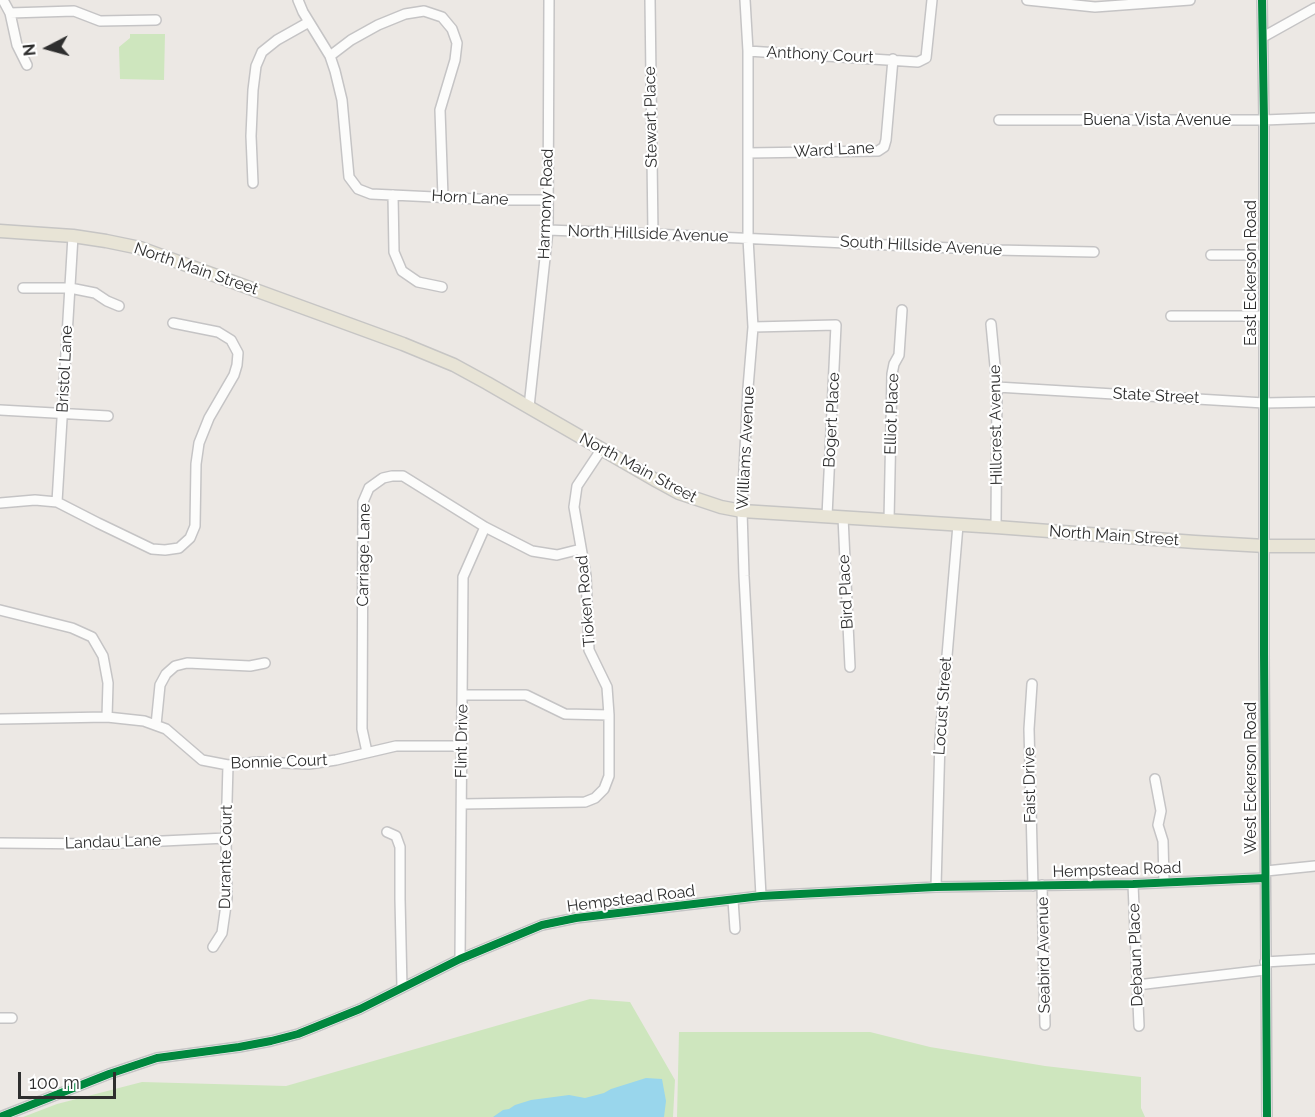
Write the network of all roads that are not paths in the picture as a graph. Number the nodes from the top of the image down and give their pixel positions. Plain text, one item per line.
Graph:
1 (3, 0) edge
2 (298, 0) edge
3 (549, 0) edge
4 (650, 0) edge
5 (746, 0) edge
6 (932, 0) edge
7 (1027, 0) edge
8 (1190, 0) edge
9 (1262, 0) edge
10 (1315, 8) edge
11 (10, 13) junction
12 (156, 20) dead end
13 (309, 22) junction
14 (1263, 37) junction
15 (748, 51) junction
16 (330, 56) junction
17 (893, 59) junction
18 (27, 65) dead end
19 (1315, 118) edge
20 (999, 120) dead end
21 (1264, 120) junction
22 (748, 153) junction
23 (253, 183) dead end
24 (393, 195) junction
25 (443, 197) junction
26 (547, 200) junction
27 (0, 231) edge
28 (548, 231) junction
29 (653, 234) junction
30 (73, 236) junction
31 (748, 238) junction
32 (1094, 252) dead end
33 (1211, 255) dead end
34 (1264, 255) junction
35 (442, 287) dead end
36 (23, 288) dead end
37 (70, 288) junction
38 (119, 306) dead end
39 (902, 310) dead end
40 (1171, 316) dead end
41 (1264, 316) junction
42 (173, 323) dead end
43 (991, 324) dead end
44 (753, 327) junction
45 (997, 387) junction
46 (1315, 402) edge
47 (1264, 403) junction
48 (529, 407) junction
49 (0, 410) edge
50 (63, 413) junction
51 (108, 417) dead end
52 (601, 450) junction
53 (57, 502) junction
54 (0, 503) edge
55 (742, 511) junction
56 (827, 516) junction
57 (843, 517) junction
58 (889, 520) junction
59 (958, 525) junction
60 (485, 527) junction
61 (996, 527) junction
62 (1265, 546) junction
63 (1315, 546) edge
64 (581, 549) junction
65 (0, 610) edge
66 (265, 663) dead end
67 (850, 668) dead end
68 (1032, 684) dead end
69 (463, 695) junction
70 (609, 715) junction
71 (107, 717) junction
72 (0, 719) edge
73 (156, 725) junction
74 (462, 746) junction
75 (367, 752) junction
76 (228, 765) junction
77 (1155, 779) dead end
78 (462, 804) junction
79 (387, 832) dead end
80 (226, 838) junction
81 (0, 843) edge
82 (1315, 866) edge
83 (1266, 874) junction
84 (1164, 882) junction
85 (1133, 884) junction
86 (1038, 886) junction
87 (936, 887) junction
88 (761, 896) junction
89 (733, 900) junction
90 (735, 929) dead end
91 (213, 947) dead end
92 (460, 959) junction
93 (1315, 959) edge
94 (1265, 966) junction
95 (1137, 985) junction
96 (402, 988) junction
97 (0, 1018) edge
98 (12, 1018) dead end
99 (1045, 1026) dead end
100 (1139, 1026) dead end
101 (0, 1117) edge
102 (1267, 1117) edge

1 - 11 street
2 - 13 street, Horn Lane
3 - 26 street, Harmony Road
4 - 29 street, Stewart Place
5 - 15 street, Williams Avenue
6 - 17 street
7 - 8 street
9 - 14 street, East Eckerson Road
10 - 14 street
11 - 12 street
11 - 18 street
13 - 16 street, Horn Lane
13 - 23 street
14 - 21 street, East Eckerson Road
15 - 17 street, Anthony Court
15 - 22 street, Williams Avenue
16 - 24 street, Horn Lane
16 - 25 street
17 - 22 street, Ward Lane
19 - 21 street, Buena Vista Avenue
20 - 21 street, Buena Vista Avenue
21 - 34 street, East Eckerson Road
22 - 31 street, Williams Avenue
24 - 25 street, Horn Lane
24 - 35 street
25 - 26 street, Horn Lane
26 - 28 street, Harmony Road
27 - 30 main road, North Main Street
28 - 29 street, North Hillside Avenue
28 - 48 street, Harmony Road
29 - 31 street, North Hillside Avenue
30 - 37 street, Bristol Lane
30 - 48 main road, North Main Street
31 - 32 street, South Hillside Avenue
31 - 44 street, Williams Avenue
33 - 34 street
34 - 41 street, East Eckerson Road
36 - 37 street
37 - 38 street
37 - 50 street, Bristol Lane
39 - 58 street, Elliot Place
40 - 41 street
41 - 47 street, East Eckerson Road
42 - 53 street
43 - 45 street, Hillcrest Avenue
44 - 55 street, Williams Avenue
44 - 56 street, Bogert Place
45 - 47 street, State Street
45 - 61 street, Hillcrest Avenue
46 - 47 street, State Street
47 - 62 street, East Eckerson Road
48 - 52 main road, North Main Street
49 - 50 street
50 - 51 street
50 - 53 street, Bristol Lane
52 - 55 main road, North Main Street
52 - 64 street, Tioken Road
53 - 54 street
55 - 56 main road, North Main Street
55 - 88 street, Williams Avenue
56 - 57 main road, North Main Street
57 - 58 main road, North Main Street
57 - 67 street, Bird Place
58 - 59 main road, North Main Street
59 - 61 main road, North Main Street
59 - 87 street, Locust Street
60 - 64 street, Carriage Lane
60 - 69 street, Flint Drive
60 - 75 street, Carriage Lane
61 - 62 main road, North Main Street
62 - 63 main road, North Main Street
62 - 83 street, West Eckerson Road
64 - 70 street, Tioken Road
65 - 71 street
66 - 73 street
68 - 86 street, Faist Drive
69 - 70 street
69 - 74 street, Flint Drive
70 - 78 street, Tioken Road
71 - 72 street, Bonnie Court
71 - 73 street, Bonnie Court
73 - 76 street, Bonnie Court
74 - 75 street, Bonnie Court
74 - 78 street, Flint Drive
75 - 76 street, Bonnie Court
76 - 80 street, Durante Court
77 - 84 street
78 - 92 street, Flint Drive
79 - 96 street
80 - 81 street, Landau Lane
80 - 91 street, Durante Court
82 - 83 street, Hempstead Road
83 - 84 street, Hempstead Road
83 - 94 street, West Eckerson Road
84 - 85 street, Hempstead Road
85 - 86 street, Hempstead Road
85 - 95 street, Debaun Place
86 - 87 street, Hempstead Road
86 - 99 street, Seabird Avenue
87 - 88 street, Hempstead Road
88 - 89 street, Hempstead Road
89 - 90 street
89 - 92 street, Hempstead Road
92 - 96 street, Hempstead Road
93 - 94 street
94 - 95 street
94 - 102 street, West Eckerson Road
95 - 100 street, Debaun Place
96 - 101 street, Hempstead Road
97 - 98 street

